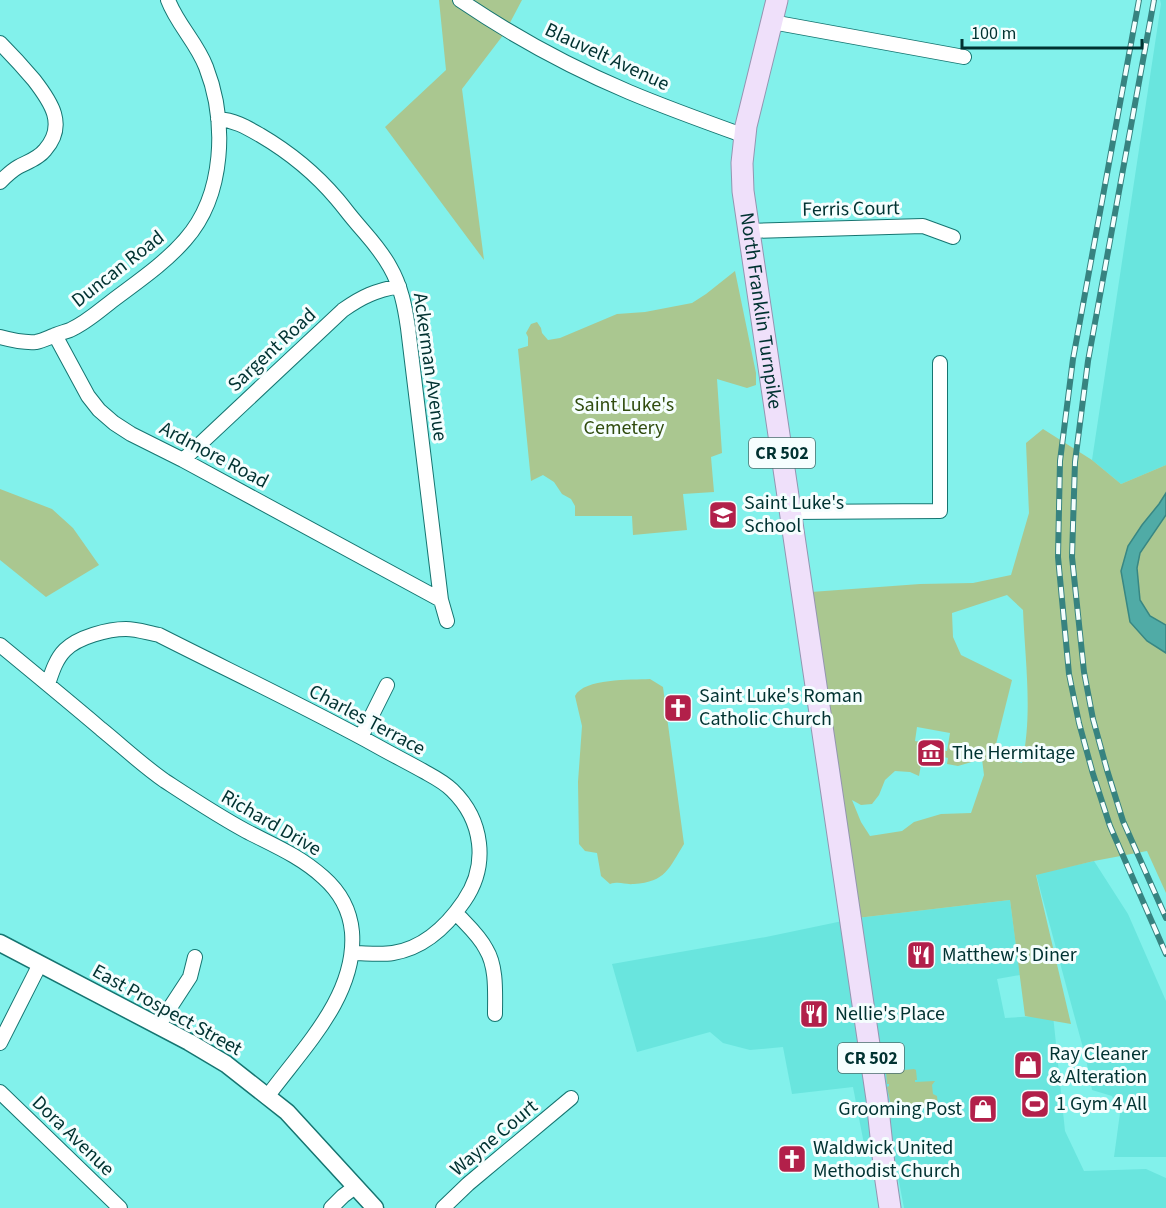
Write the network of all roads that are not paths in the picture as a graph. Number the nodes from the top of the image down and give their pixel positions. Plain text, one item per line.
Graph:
1 (168, 0) edge
2 (460, 0) edge
3 (777, 0) edge
4 (772, 22) junction
5 (0, 43) edge
6 (964, 57) dead end
7 (218, 119) junction
8 (745, 136) junction
9 (0, 182) edge
10 (749, 231) junction
11 (953, 237) dead end
12 (399, 286) junction
13 (55, 335) junction
14 (0, 337) edge
15 (940, 363) dead end
16 (183, 460) junction
17 (790, 512) junction
18 (441, 600) junction
19 (447, 621) dead end
20 (0, 645) edge
21 (48, 684) junction
22 (387, 685) dead end
23 (361, 737) junction
24 (456, 913) junction
25 (0, 944) edge
26 (352, 953) junction
27 (195, 957) dead end
28 (40, 964) junction
29 (495, 1014) dead end
30 (158, 1026) junction
31 (0, 1043) edge
32 (0, 1092) edge
33 (267, 1097) junction
34 (571, 1098) dead end
35 (355, 1187) junction
36 (120, 1208) edge
37 (331, 1208) edge
38 (375, 1208) edge
39 (442, 1208) edge
40 (890, 1208) edge

1 - 7 street
2 - 8 street, Blauvelt Avenue
3 - 4 main road, North Franklin Turnpike / CR 502
4 - 6 street
4 - 8 main road, North Franklin Turnpike / CR 502
5 - 9 street
7 - 12 street, Ackerman Avenue
7 - 13 street, Duncan Road
8 - 10 main road, North Franklin Turnpike / CR 502
10 - 11 street, Ferris Court
10 - 17 main road, North Franklin Turnpike / CR 502
12 - 16 street, Sargent Road
12 - 18 street, Ackerman Avenue
13 - 14 street
13 - 16 street, Ardmore Road
15 - 17 street
16 - 18 street, Ardmore Road
17 - 40 main road, North Franklin Turnpike / CR 502
18 - 19 street, Ackerman Avenue
20 - 21 street, Richard Drive
21 - 23 street, Charles Terrace
21 - 26 street, Richard Drive
22 - 23 street
23 - 24 street, Charles Terrace
24 - 26 street, Charles Terrace
24 - 29 street
25 - 28 street, East Prospect Street
26 - 33 street, Richard Drive
27 - 30 street
28 - 30 street, East Prospect Street
28 - 31 street
30 - 33 street, East Prospect Street
32 - 36 street, Dora Avenue
33 - 35 street, East Prospect Street
34 - 39 street, Wayne Court
35 - 37 street
35 - 38 street, East Prospect Street

